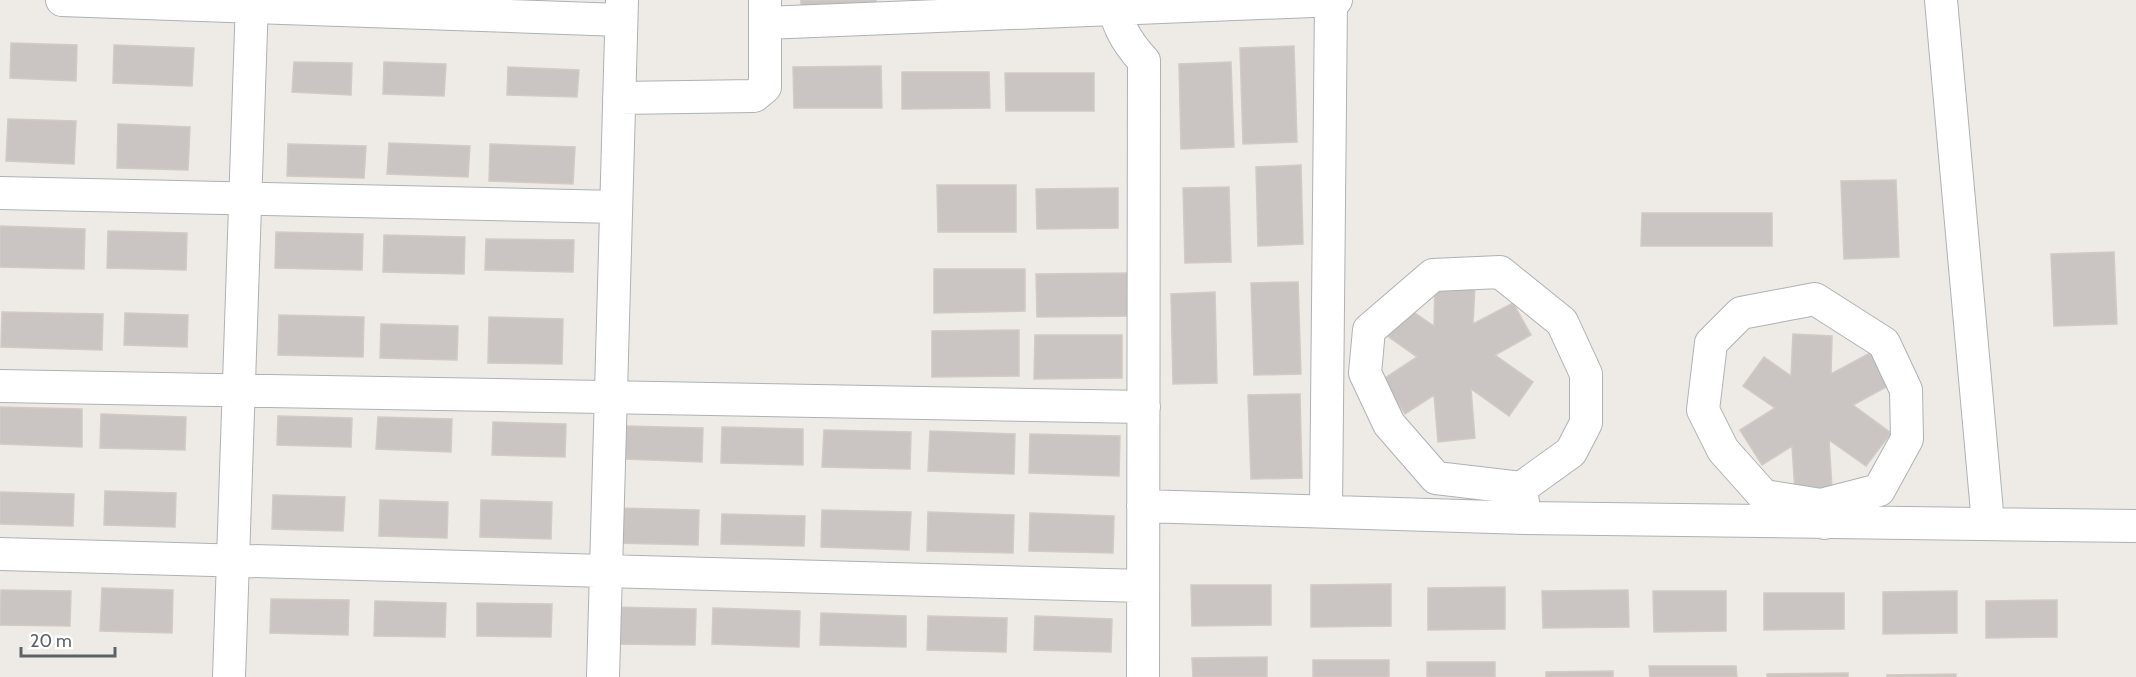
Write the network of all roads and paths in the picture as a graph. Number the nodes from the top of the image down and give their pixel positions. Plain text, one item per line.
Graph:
1 (62, 0) edge
2 (1331, 0) edge
3 (1336, 0) edge
4 (1941, 0) edge
5 (252, 3) edge
6 (1114, 5) edge
7 (621, 10) edge
8 (765, 11) edge
9 (619, 98) junction
10 (0, 193) edge
11 (245, 199) junction
12 (616, 207) junction
13 (0, 386) edge
14 (239, 390) junction
15 (610, 397) junction
16 (1144, 407) junction
17 (1523, 503) junction
18 (1143, 506) junction
19 (1326, 510) junction
20 (1822, 514) junction
21 (1988, 523) junction
22 (2136, 526) edge
23 (0, 554) edge
24 (233, 561) junction
25 (605, 571) junction
26 (1143, 586) junction
27 (229, 677) edge
28 (603, 677) edge
29 (1143, 677) edge

1 - 5 street
2 - 3 street
2 - 6 street
2 - 19 street
4 - 21 street
5 - 7 street
5 - 11 street
6 - 8 street
6 - 16 street
7 - 9 street
8 - 9 street
9 - 12 street
10 - 11 street
11 - 12 street
11 - 14 street
12 - 15 street
13 - 14 street
14 - 15 street
14 - 24 street
15 - 16 street
15 - 25 street
16 - 18 street
17 - 17 street
17 - 19 street
17 - 20 street
18 - 19 street
18 - 26 street
20 - 20 street
20 - 21 street
21 - 22 street
23 - 24 street
24 - 25 street
24 - 27 street
25 - 26 street
25 - 28 street
26 - 29 street

